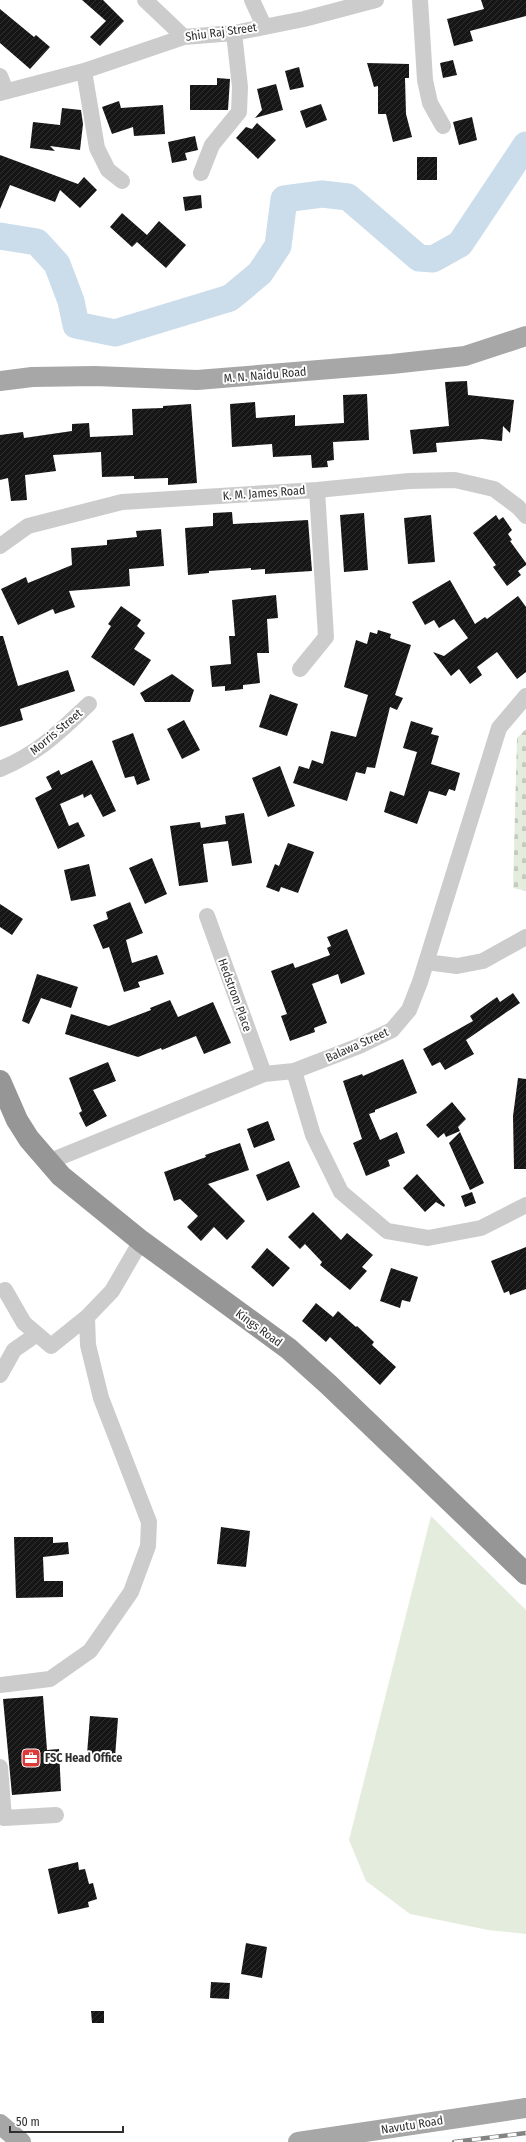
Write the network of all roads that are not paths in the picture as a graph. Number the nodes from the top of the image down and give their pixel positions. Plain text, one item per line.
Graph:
1 (145, 0) edge
2 (252, 0) edge
3 (376, 0) edge
4 (420, 0) edge
5 (264, 26) junction
6 (234, 33) junction
7 (184, 37) junction
8 (84, 71) junction
9 (0, 76) edge
10 (3, 92) edge
11 (443, 126) dead end
12 (201, 174) dead end
13 (122, 181) dead end
14 (526, 336) edge
15 (0, 381) edge
16 (317, 490) junction
17 (526, 516) edge
18 (0, 546) edge
19 (300, 669) dead end
20 (525, 700) edge
21 (89, 704) dead end
22 (0, 769) edge
23 (207, 916) dead end
24 (526, 937) edge
25 (426, 962) junction
26 (294, 1071) junction
27 (264, 1074) junction
28 (0, 1081) edge
29 (48, 1162) junction
30 (526, 1205) edge
31 (141, 1241) junction
32 (5, 1290) dead end
33 (87, 1317) junction
34 (37, 1334) junction
35 (0, 1376) edge
36 (526, 1574) edge
37 (0, 1685) edge
38 (0, 1767) edge
39 (56, 1816) dead end
40 (526, 2108) edge
41 (0, 2124) edge
42 (21, 2142) edge
43 (298, 2142) edge

1 - 7 street
2 - 5 street
3 - 5 street, Shiu Raj Street
4 - 11 street
5 - 6 street, Shiu Raj Street
6 - 7 street, Shiu Raj Street
6 - 12 street
7 - 8 street, Shiu Raj Street
8 - 10 street, Shiu Raj Street
8 - 13 street
9 - 10 street
14 - 15 main road, M. N. Naidu Road
16 - 17 street, K. M. James Road
16 - 18 street, K. M. James Road
16 - 19 street
20 - 25 street, Balawa Street
21 - 22 street, Morris Street
23 - 27 street, Hedstrom Place
24 - 25 street
25 - 26 street, Balawa Street
26 - 27 street, Balawa Street
26 - 30 street
27 - 29 street, Balawa Street
28 - 29 highway, Kings Road
29 - 31 highway, Kings Road
31 - 33 street
31 - 36 highway, Kings Road
32 - 34 street
33 - 34 street
33 - 37 street
34 - 35 street
38 - 39 street
40 - 43 main road, Navutu Road
41 - 42 main road

